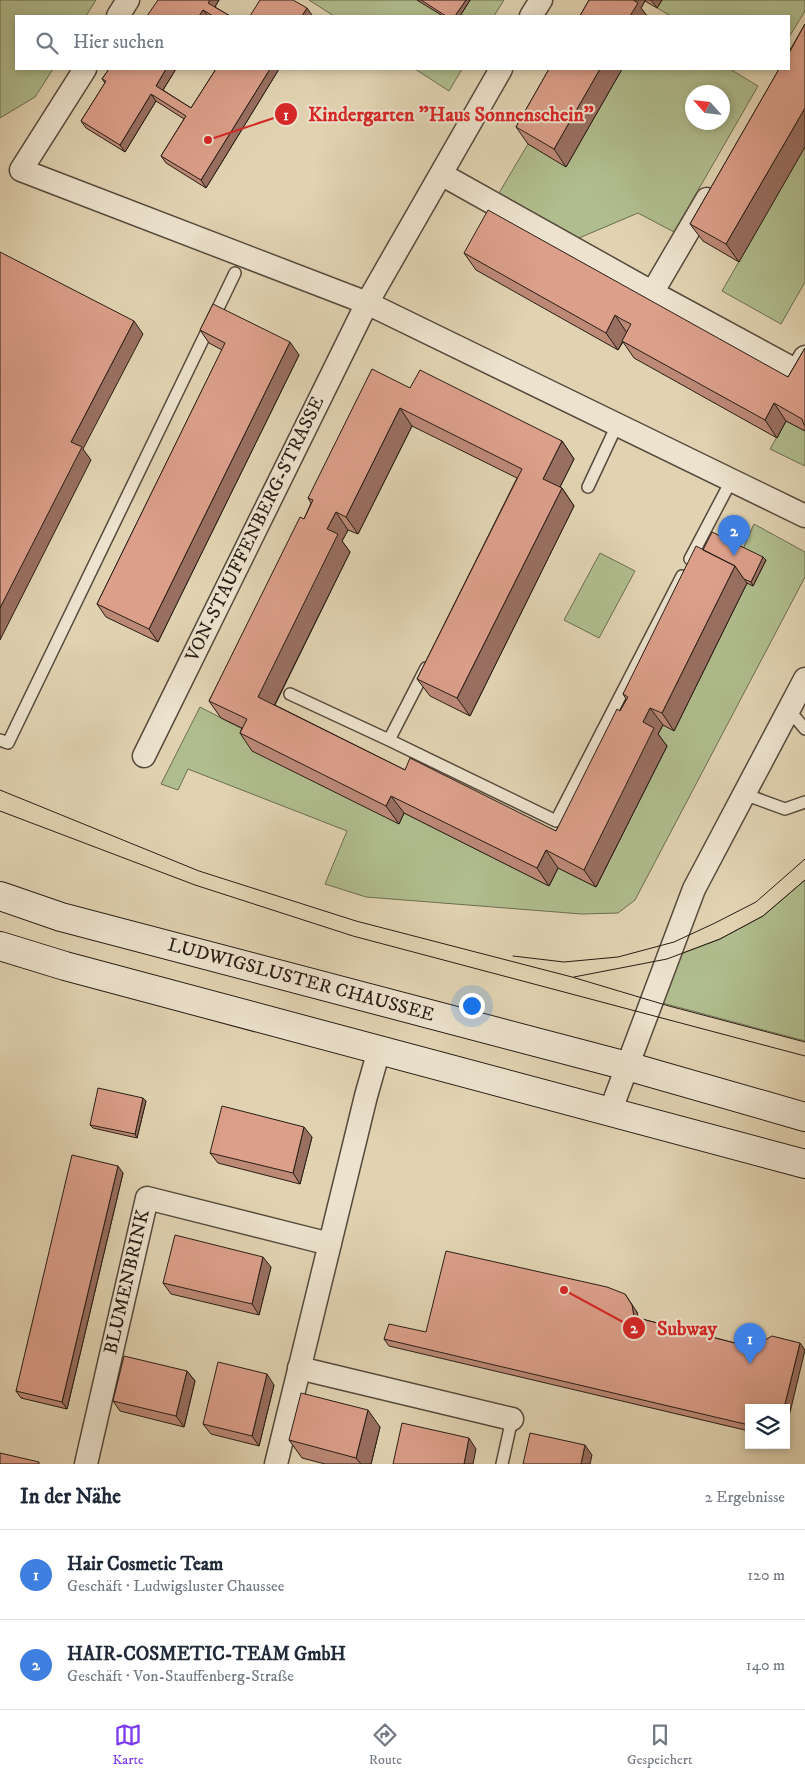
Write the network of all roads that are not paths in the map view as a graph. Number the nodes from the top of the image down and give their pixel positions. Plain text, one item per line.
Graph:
1 (128, 0) edge
2 (541, 0) edge
3 (119, 15) edge
4 (533, 15) edge
5 (84, 70) edge
6 (500, 70) edge
7 (441, 174) junction
8 (719, 178) edge
9 (235, 273) dead end
10 (652, 293) junction
11 (367, 303) junction
12 (805, 357) edge
13 (617, 425) junction
14 (731, 481) junction
15 (588, 487) dead end
16 (805, 516) edge
17 (429, 662) edge
18 (805, 679) edge
19 (290, 694) dead end
20 (789, 710) junction
21 (805, 729) edge
22 (0, 740) edge
23 (389, 740) junction
24 (144, 756) dead end
25 (744, 794) junction
26 (805, 802) edge
27 (0, 896) edge
28 (0, 946) edge
29 (379, 1050) junction
30 (627, 1066) junction
31 (610, 1112) junction
32 (805, 1117) edge
33 (805, 1164) edge
34 (330, 1244) junction
35 (299, 1368) junction
36 (512, 1419) joint
37 (86, 1464) edge
38 (276, 1464) edge
39 (502, 1464) edge

1 - 3 street
2 - 4 street
5 - 11 street
6 - 7 street, VON-STAUFFENBERG-STRASSE
7 - 10 street
7 - 11 street, VON-STAUFFENBERG-STRASSE
8 - 10 street
9 - 22 lane
10 - 12 street
11 - 13 street
11 - 24 street, VON-STAUFFENBERG-STRASSE
13 - 14 street
13 - 15 lane
14 - 16 street
14 - 23 lane
17 - 23 lane
18 - 20 street
19 - 23 lane
20 - 21 lane
20 - 25 street
25 - 26 lane
25 - 30 street
27 - 30 street, LUDWIGSLUSTER CHAUSSEE
28 - 29 street
29 - 31 street
29 - 34 street
30 - 31 street
30 - 32 street, LUDWIGSLUSTER CHAUSSEE
31 - 33 street
34 - 35 street
34 - 37 street, BLUMENBRINK
35 - 36 street
35 - 38 street
36 - 39 lane

